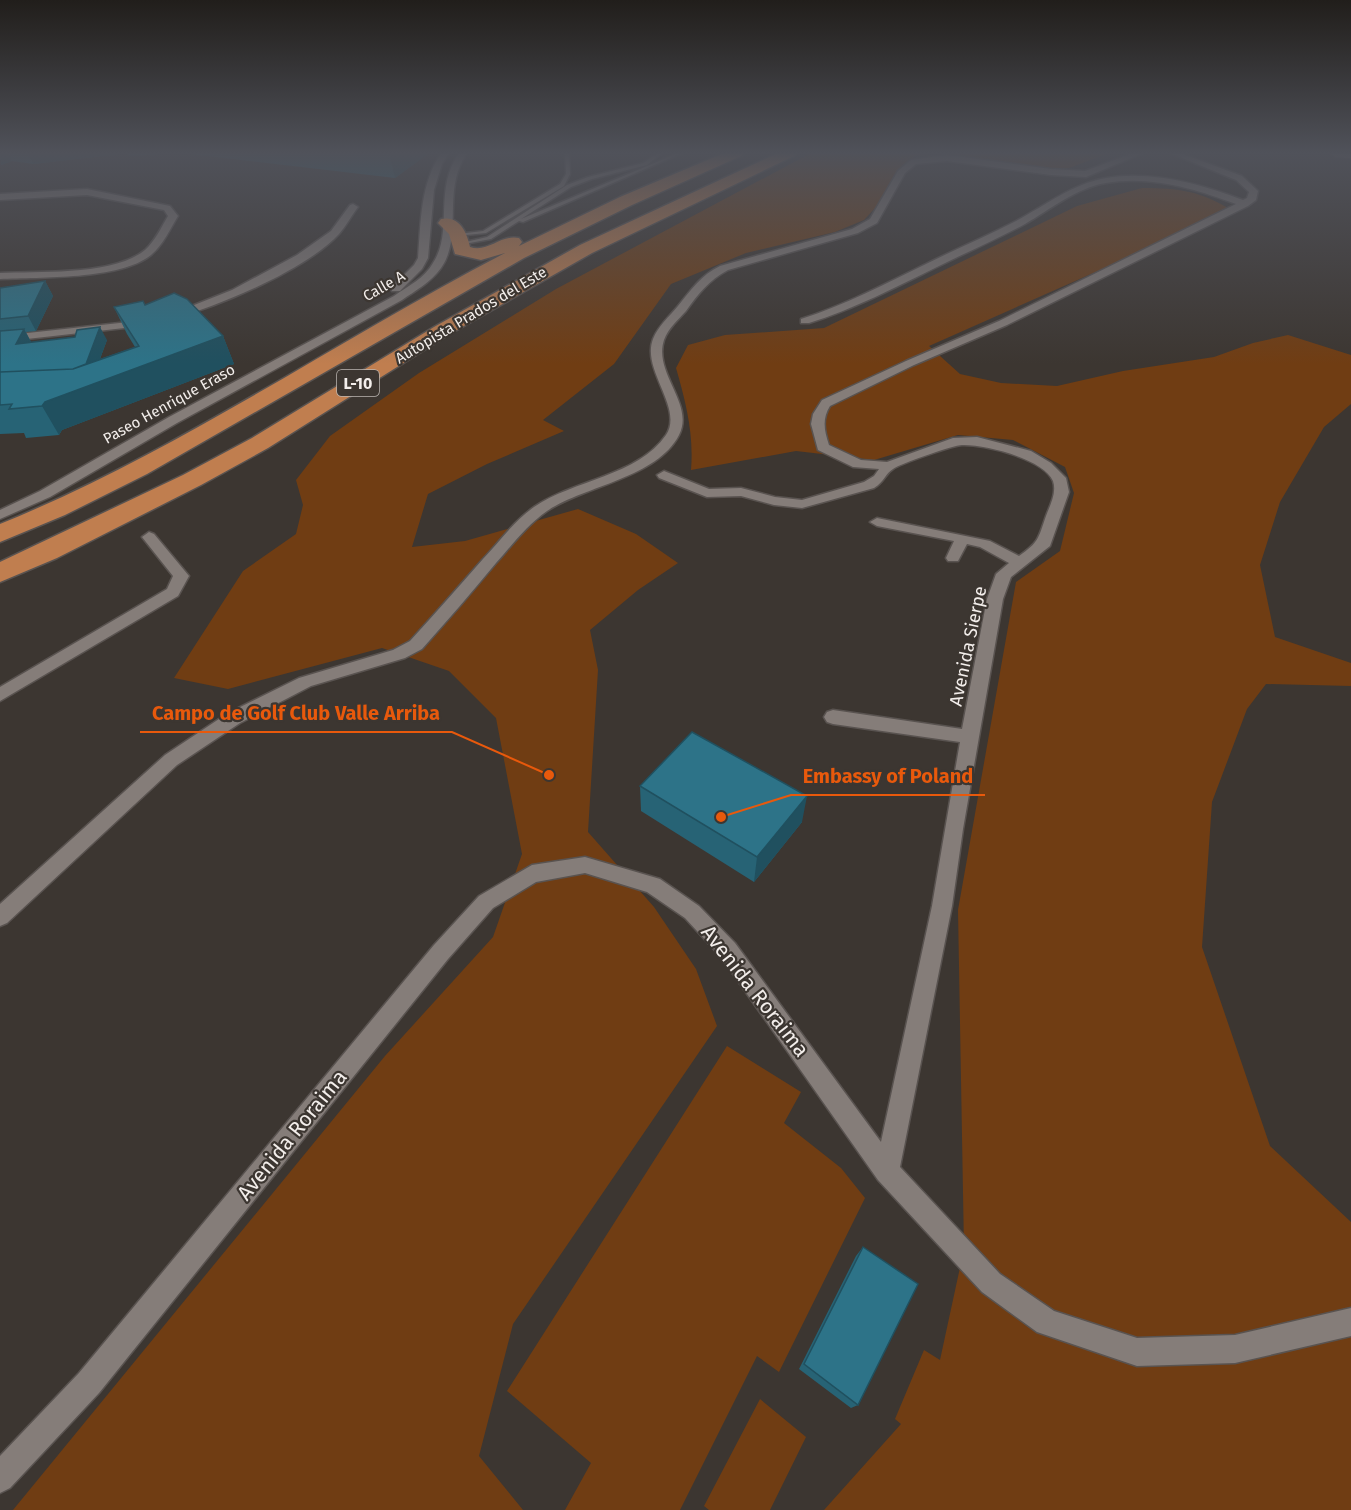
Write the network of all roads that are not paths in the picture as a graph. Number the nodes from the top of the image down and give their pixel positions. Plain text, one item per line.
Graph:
1 (167, 223) edge
2 (341, 223) edge
3 (426, 223) edge
4 (454, 223) edge
5 (498, 223) edge
6 (512, 223) edge
7 (514, 223) edge
8 (555, 223) edge
9 (581, 223) edge
10 (607, 223) edge
11 (635, 223) edge
12 (869, 223) edge
13 (1017, 223) edge
14 (1205, 223) edge
15 (508, 226) junction
16 (455, 234) junction
17 (0, 276) edge
18 (354, 321) junction
19 (805, 321) dead end
20 (0, 339) edge
21 (888, 466) junction
22 (664, 475) dead end
23 (0, 515) edge
24 (877, 522) dead end
25 (0, 534) edge
26 (149, 537) dead end
27 (963, 538) junction
28 (0, 548) edge
29 (953, 558) dead end
30 (1020, 562) junction
31 (0, 573) edge
32 (0, 695) edge
33 (833, 717) dead end
34 (969, 737) junction
35 (0, 917) edge
36 (887, 1171) junction
37 (1351, 1322) edge
38 (0, 1478) edge

1 - 17 street
2 - 20 street
3 - 18 street, Calle A
4 - 16 street, Calle A
5 - 16 lane
6 - 15 lane
7 - 15 lane
8 - 16 highway
9 - 25 highway
10 - 28 highway, Autopista Prados del Este / L-10
11 - 31 highway, Autopista Prados del Este / L-10
12 - 35 street
13 - 19 street
14 - 21 street, Avenida Sierpe
15 - 16 lane
16 - 18 street, Calle A
18 - 23 street, Paseo Henrique Eraso
21 - 22 street
21 - 30 street, Avenida Sierpe
24 - 27 street
26 - 32 street
27 - 29 street
27 - 30 street
30 - 34 street, Avenida Sierpe
33 - 34 street
34 - 36 street, Avenida Sierpe
36 - 37 street, Avenida Roraima
36 - 38 street, Avenida Roraima

